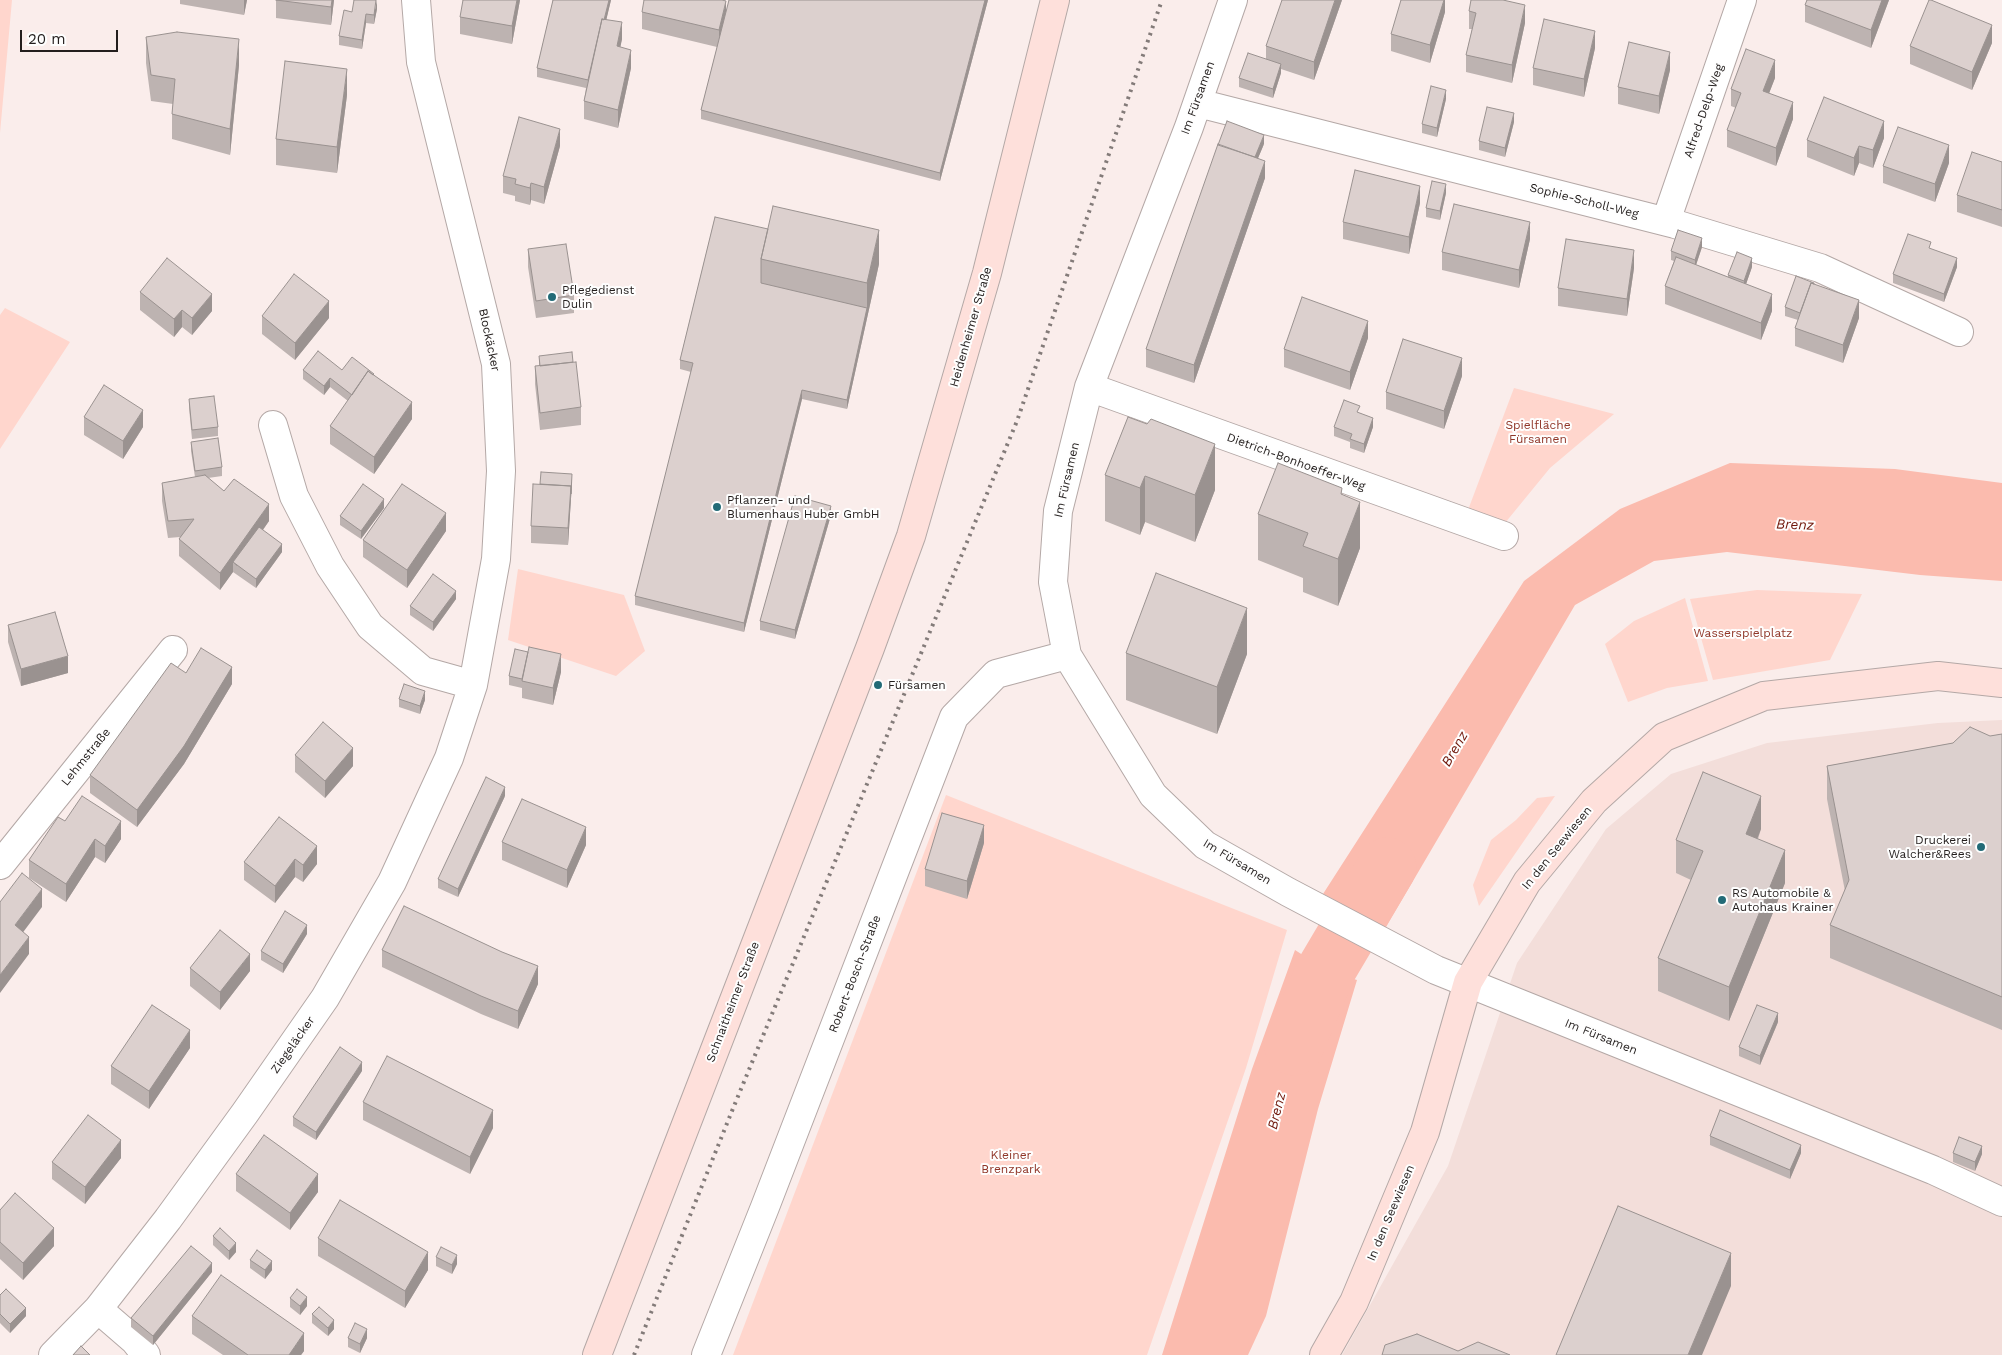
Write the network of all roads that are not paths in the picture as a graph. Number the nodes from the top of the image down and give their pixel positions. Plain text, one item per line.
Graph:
1 (416, 0) edge
2 (1054, 0) edge
3 (1233, 0) edge
4 (1742, 0) edge
5 (1198, 103) junction
6 (1666, 222) junction
7 (1959, 332) dead end
8 (1089, 387) junction
9 (273, 425) dead end
10 (1504, 536) dead end
11 (870, 648) joint
12 (174, 650) dead end
13 (1067, 655) junction
14 (2002, 682) edge
15 (473, 685) junction
16 (450, 758) joint
17 (0, 865) edge
18 (1468, 982) junction
19 (2002, 1202) edge
20 (98, 1309) junction
21 (53, 1355) edge
22 (146, 1355) edge
23 (597, 1355) edge
24 (706, 1355) edge
25 (1324, 1355) edge

1 - 15 street, Blockäcker
2 - 11 street, Heidenheimer Straße
3 - 5 street, Im Fürsamen
4 - 6 street, Alfred-Delp-Weg
5 - 6 street, Sophie-Scholl-Weg
5 - 8 street, Im Fürsamen
6 - 7 street, Sophie-Scholl-Weg
8 - 10 street, Dietrich-Bonhoeffer-Weg
8 - 13 street, Im Fürsamen
9 - 15 street
11 - 23 street, Schnaitheimer Straße
12 - 17 street, Lehmstraße
13 - 18 street, Im Fürsamen
13 - 24 street, Robert-Bosch-Straße
14 - 18 street, In den Seewiesen
15 - 16 street, Blockäcker
16 - 20 street, Ziegeläcker
18 - 19 street, Im Fürsamen
18 - 25 street, In den Seewiesen
20 - 21 street, Ziegeläcker
20 - 22 street

